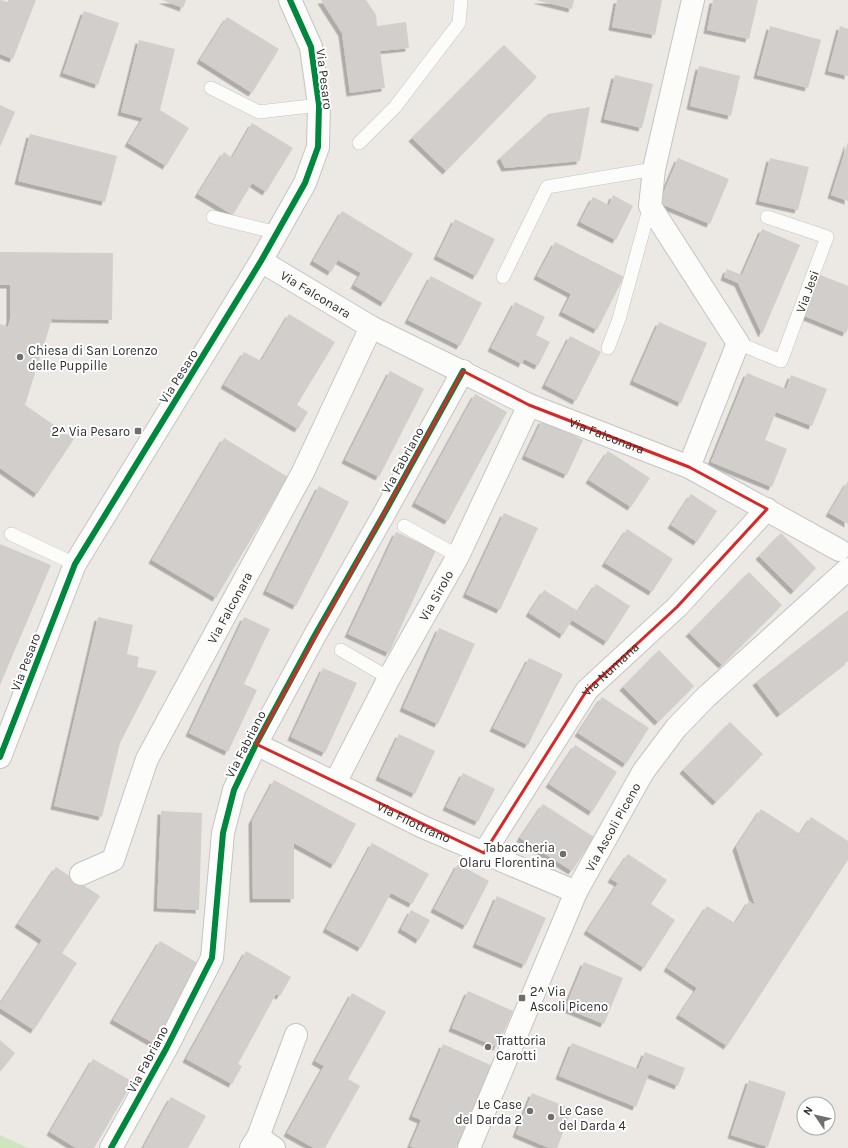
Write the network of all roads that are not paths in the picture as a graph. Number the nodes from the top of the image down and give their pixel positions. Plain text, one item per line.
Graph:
1 (290, 0) edge
2 (460, 0) edge
3 (693, 0) edge
4 (211, 88) dead end
5 (319, 104) junction
6 (359, 143) dead end
7 (654, 169) junction
8 (650, 206) junction
9 (213, 217) dead end
10 (767, 217) dead end
11 (278, 233) junction
12 (261, 261) junction
13 (503, 277) dead end
14 (371, 328) junction
15 (738, 343) junction
16 (608, 348) dead end
17 (463, 371) junction
18 (529, 405) junction
19 (689, 467) junction
20 (767, 509) junction
21 (404, 526) dead end
22 (11, 534) dead end
23 (839, 550) dead end
24 (458, 556) junction
25 (75, 564) junction
26 (848, 569) edge
27 (341, 650) dead end
28 (389, 678) junction
29 (256, 744) junction
30 (0, 757) edge
31 (335, 783) junction
32 (484, 853) junction
33 (81, 874) dead end
34 (576, 892) junction
35 (296, 1035) dead end
36 (261, 1144) edge
37 (111, 1148) edge
38 (469, 1148) edge

1 - 5 street, Via Pesaro
2 - 6 lane
3 - 7 street
4 - 5 lane
5 - 11 street, Via Pesaro
7 - 8 street
7 - 13 lane
8 - 15 street
8 - 16 lane
9 - 11 lane
10 - 15 lane, Via Jesi
11 - 12 street, Via Pesaro
12 - 14 street, Via Falconara
12 - 25 street, Via Pesaro
14 - 17 street, Via Falconara
14 - 33 street, Via Falconara
15 - 19 street
17 - 18 street, Via Falconara
17 - 29 street, Via Fabriano
18 - 19 street, Via Falconara
18 - 24 street, Via Sirolo
19 - 20 street, Via Falconara
20 - 23 street, Via Falconara
20 - 32 street, Via Numana
21 - 24 lane
22 - 25 lane
24 - 28 street, Via Sirolo
25 - 30 street, Via Pesaro
26 - 34 street, Via Ascoli Piceno
27 - 28 lane
28 - 31 street, Via Sirolo
29 - 31 street, Via Filottrano
29 - 37 street, Via Fabriano
31 - 32 street, Via Filottrano
32 - 34 street, Via Filottrano
34 - 38 street, Via Ascoli Piceno
35 - 36 street

